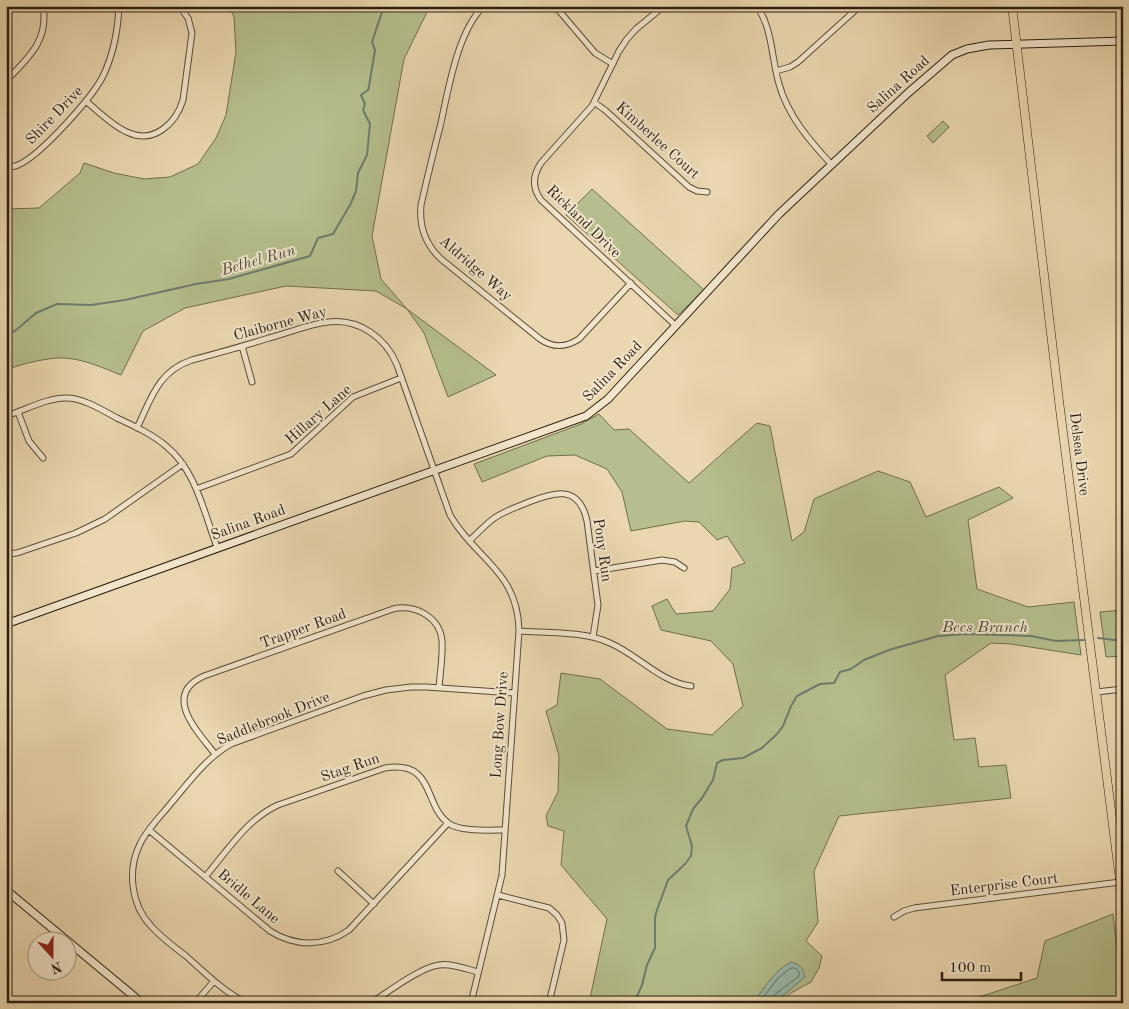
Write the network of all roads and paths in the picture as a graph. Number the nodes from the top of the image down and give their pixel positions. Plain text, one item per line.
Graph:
1 (43, 6) edge
2 (119, 6) edge
3 (179, 6) edge
4 (484, 6) edge
5 (555, 6) edge
6 (664, 6) edge
7 (757, 6) edge
8 (860, 6) edge
9 (1012, 6) edge
10 (1123, 41) edge
11 (1016, 43) junction
12 (613, 64) junction
13 (776, 71) junction
14 (6, 81) edge
15 (86, 102) junction
16 (595, 103) junction
17 (831, 164) junction
18 (6, 167) edge
19 (707, 192) dead end
20 (631, 283) junction
21 (675, 325) junction
22 (242, 346) junction
23 (401, 378) junction
24 (252, 382) dead end
25 (18, 412) junction
26 (6, 416) edge
27 (137, 428) junction
28 (43, 458) dead end
29 (183, 464) junction
30 (434, 470) junction
31 (196, 489) junction
32 (470, 540) junction
33 (217, 547) junction
34 (6, 554) edge
35 (684, 568) dead end
36 (594, 570) junction
37 (6, 624) edge
38 (518, 631) junction
39 (593, 637) junction
40 (691, 686) dead end
41 (439, 688) junction
42 (1123, 689) edge
43 (1096, 692) junction
44 (514, 693) junction
45 (215, 754) junction
46 (448, 823) junction
47 (150, 830) junction
48 (505, 830) junction
49 (338, 871) dead end
50 (206, 876) junction
51 (1120, 882) junction
52 (6, 890) edge
53 (498, 895) junction
54 (374, 904) junction
55 (1123, 904) edge
56 (894, 917) dead end
57 (478, 972) junction
58 (214, 981) junction
59 (142, 1003) edge
60 (196, 1003) edge
61 (246, 1003) edge
62 (371, 1003) edge
63 (471, 1003) edge
64 (549, 1003) edge

1 - 14 street
2 - 15 street, Shire Drive
3 - 15 street
4 - 20 street, Aldridge Way
5 - 12 street
6 - 12 street, Rickland Drive
7 - 13 street
8 - 13 street
9 - 11 main road, Delsea Drive
10 - 11 street, Salina Road
11 - 17 street, Salina Road
11 - 43 main road, Delsea Drive
12 - 16 street, Rickland Drive
13 - 17 street
15 - 18 street, Shire Drive
16 - 19 street, Kimberlee Court
16 - 20 street, Rickland Drive
17 - 21 street, Salina Road
20 - 21 street, Rickland Drive
21 - 30 street, Salina Road
22 - 23 street, Claiborne Way
22 - 24 street
22 - 27 street, Claiborne Way
23 - 30 street, Claiborne Way
23 - 31 street, Hillary Lane
25 - 26 street
25 - 27 street
25 - 28 street
27 - 29 street
29 - 31 street
29 - 34 street
30 - 32 street, Long Bow Drive
30 - 33 street, Salina Road
31 - 33 street
32 - 36 street, Pony Run
32 - 38 street, Long Bow Drive
33 - 37 street, Salina Road
35 - 36 street
36 - 39 street, Pony Run
38 - 39 street
38 - 44 street, Long Bow Drive
39 - 40 street
41 - 44 street, Saddlebrook Drive
41 - 45 street, Saddlebrook Drive
41 - 45 street, Trapper Road
42 - 43 street
43 - 51 main road, Delsea Drive
44 - 48 street, Long Bow Drive
45 - 47 street, Saddlebrook Drive
46 - 48 street
46 - 50 street, Stag Run
46 - 54 street, Bridle Lane
47 - 50 street, Bridle Lane
47 - 58 street, Saddlebrook Drive
48 - 53 street, Long Bow Drive
49 - 54 street
50 - 54 street, Bridle Lane
51 - 55 main road, Delsea Drive
51 - 56 street, Enterprise Court
52 - 59 street
53 - 57 street, Long Bow Drive
53 - 64 street
57 - 62 street
57 - 63 street, Long Bow Drive
58 - 60 street
58 - 61 street, Saddlebrook Drive

